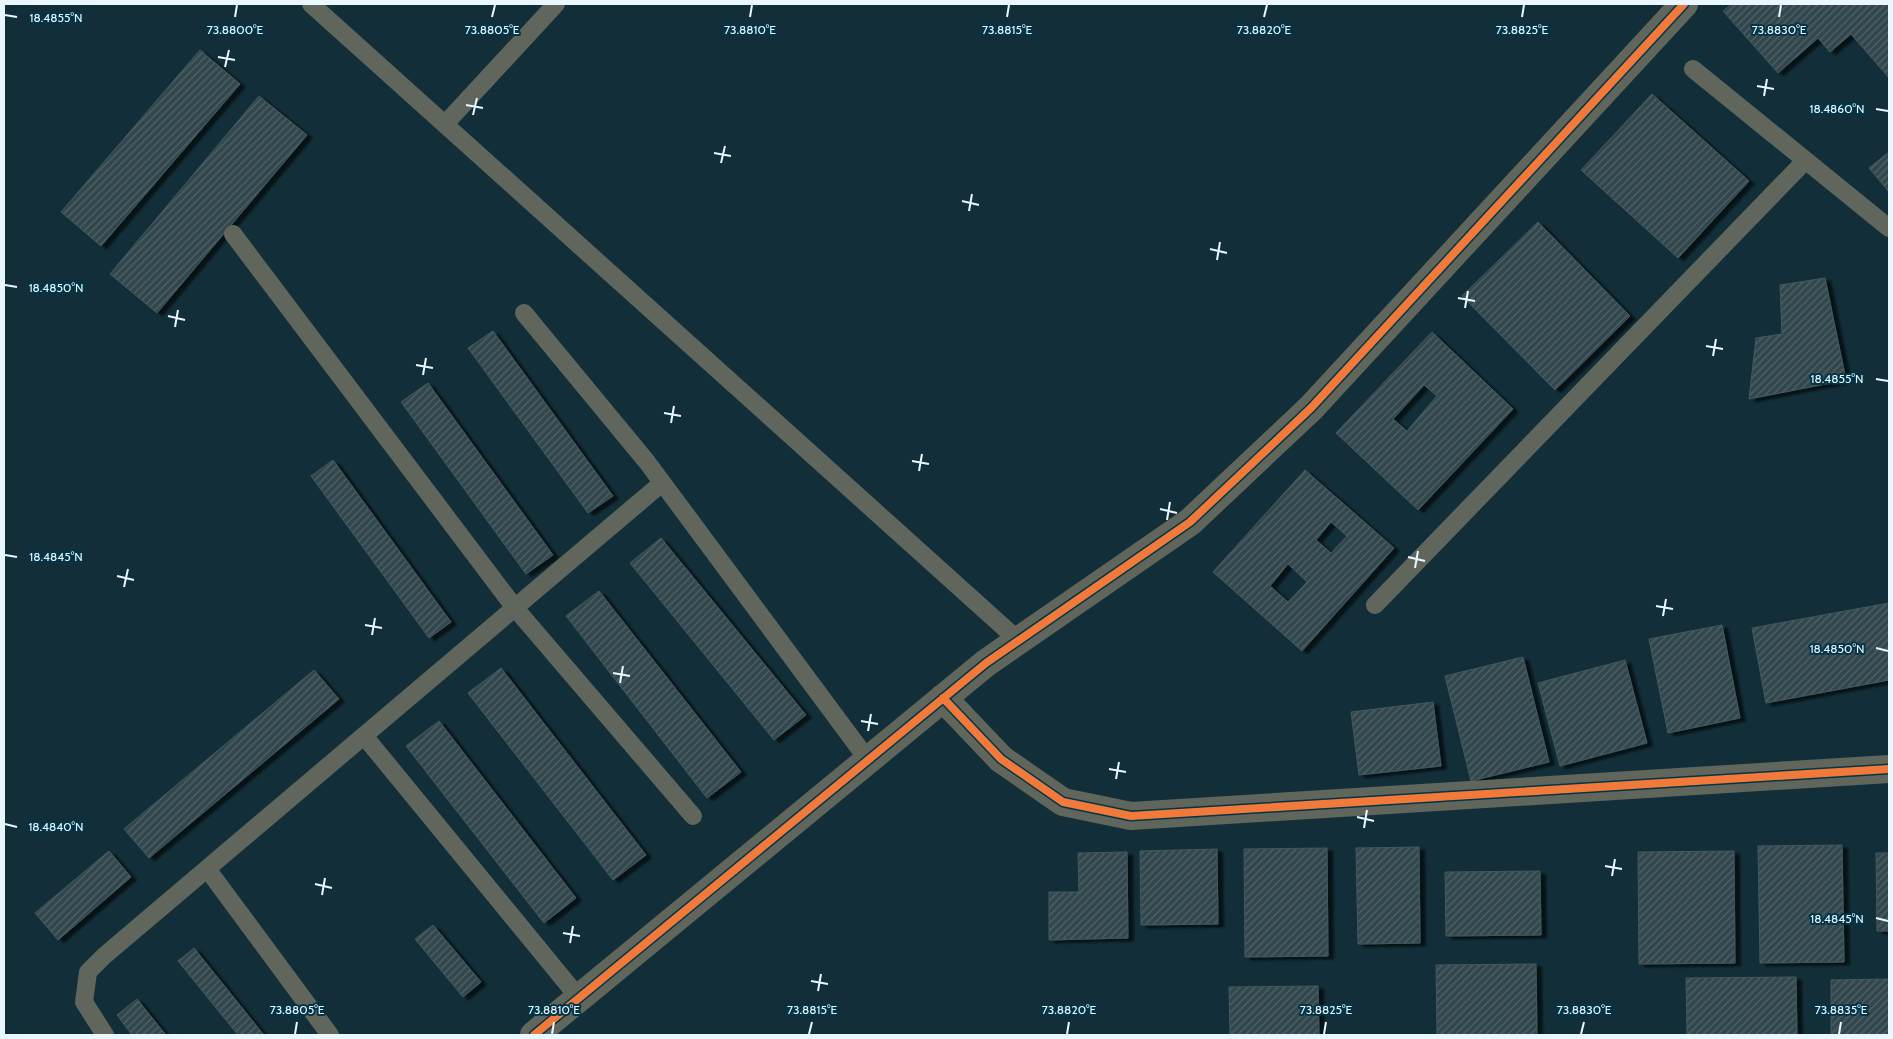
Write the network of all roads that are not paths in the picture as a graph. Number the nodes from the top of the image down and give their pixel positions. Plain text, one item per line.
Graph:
1 (311, 4) edge
2 (556, 4) edge
3 (1684, 4) edge
4 (1693, 69) dead end
5 (445, 124) junction
6 (1804, 162) junction
7 (1889, 228) edge
8 (233, 234) dead end
9 (524, 314) dead end
10 (662, 483) junction
11 (1376, 605) dead end
12 (515, 608) junction
13 (1018, 640) junction
14 (943, 698) junction
15 (365, 737) junction
16 (868, 760) junction
17 (1889, 769) edge
18 (693, 816) dead end
19 (208, 870) junction
20 (579, 998) junction
21 (105, 1035) edge
22 (330, 1035) edge
23 (534, 1035) edge

1 - 5 lane
2 - 5 lane
3 - 13 street
4 - 6 lane
5 - 13 lane
6 - 7 lane
6 - 11 lane
8 - 12 lane
9 - 10 lane
10 - 12 lane
10 - 16 lane
12 - 15 lane
12 - 18 lane
13 - 14 street
14 - 16 street
14 - 17 street
15 - 19 lane
15 - 20 lane
16 - 20 street
19 - 21 lane
19 - 22 lane
20 - 23 street

